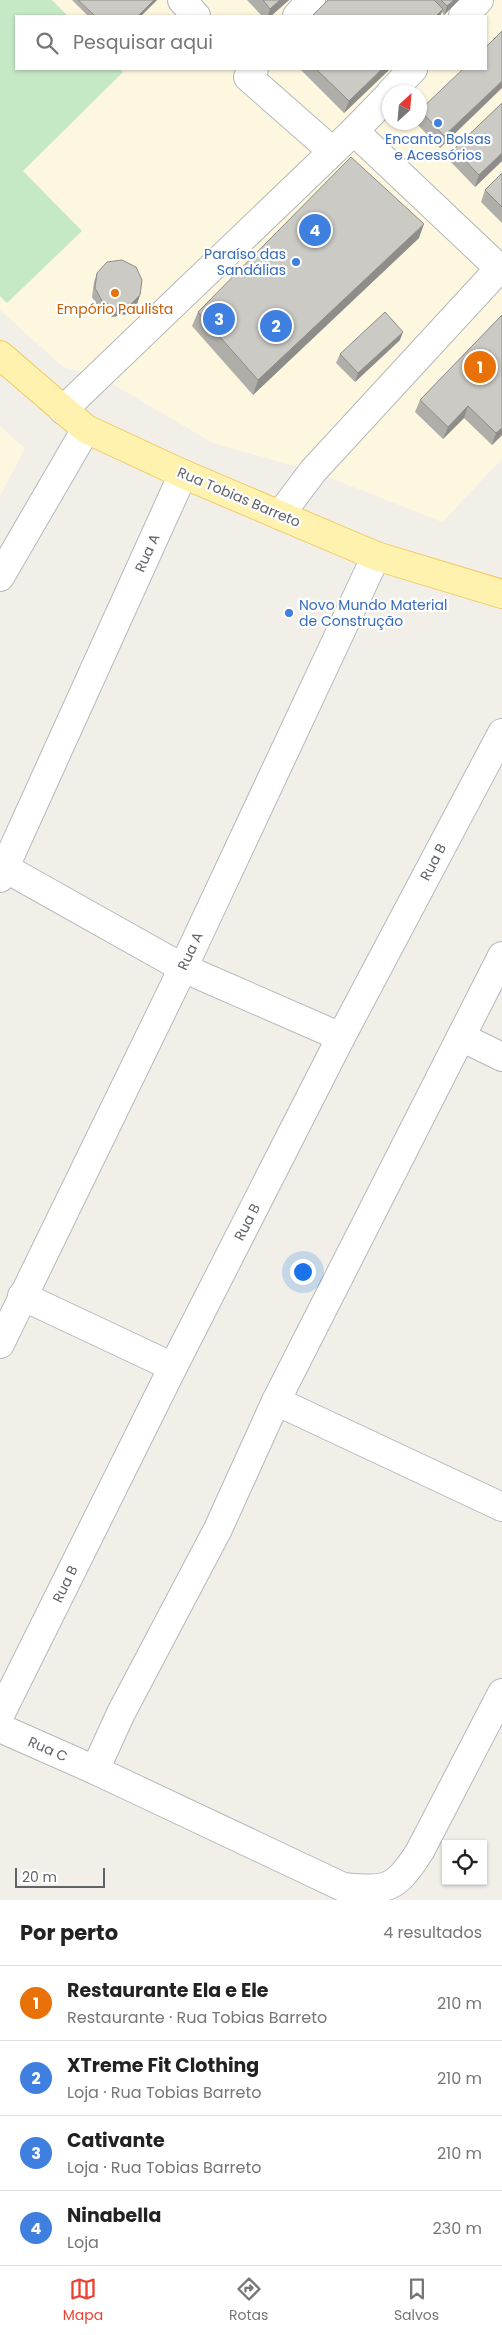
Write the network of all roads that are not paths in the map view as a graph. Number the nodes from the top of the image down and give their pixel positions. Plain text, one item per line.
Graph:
1 (182, 0) edge
2 (311, 0) edge
3 (479, 0) edge
4 (195, 15) edge
5 (299, 15) edge
6 (465, 15) edge
7 (412, 70) edge
8 (248, 72) edge
9 (398, 85) edge
10 (382, 101) edge
11 (354, 130) junction
12 (332, 151) junction
13 (501, 270) edge
14 (0, 355) edge
15 (63, 410) junction
16 (86, 429) junction
17 (183, 474) junction
18 (280, 515) junction
19 (376, 556) junction
20 (0, 577) edge
21 (502, 594) edge
22 (502, 733) edge
23 (2, 873) edge
24 (502, 956) edge
25 (182, 968) junction
26 (341, 1037) junction
27 (461, 1037) junction
28 (502, 1057) edge
29 (22, 1296) junction
30 (0, 1344) edge
31 (173, 1367) junction
32 (276, 1401) junction
33 (502, 1507) edge
34 (502, 1693) edge
35 (0, 1715) edge
36 (0, 1728) edge
37 (95, 1770) junction

1 - 4 street
2 - 5 street
3 - 6 street
7 - 9 street
8 - 12 street
10 - 11 street
11 - 12 street
11 - 13 street
12 - 15 street
13 - 18 street
14 - 15 main road, Rua Tobias Barreto
15 - 16 main road, Rua Tobias Barreto
16 - 17 main road, Rua Tobias Barreto
16 - 20 street
17 - 18 main road, Rua Tobias Barreto
17 - 23 street, Rua A
18 - 19 main road, Rua Tobias Barreto
19 - 21 main road, Rua Tobias Barreto
19 - 25 street, Rua A
22 - 26 street, Rua B
23 - 25 street
24 - 27 street
25 - 26 street
25 - 29 street, Rua A
26 - 31 street, Rua B
27 - 28 street
27 - 32 street
29 - 30 street, Rua A
29 - 31 street
31 - 35 street, Rua B
32 - 33 street
32 - 37 street
34 - 37 street, Rua C
36 - 37 street, Rua C

